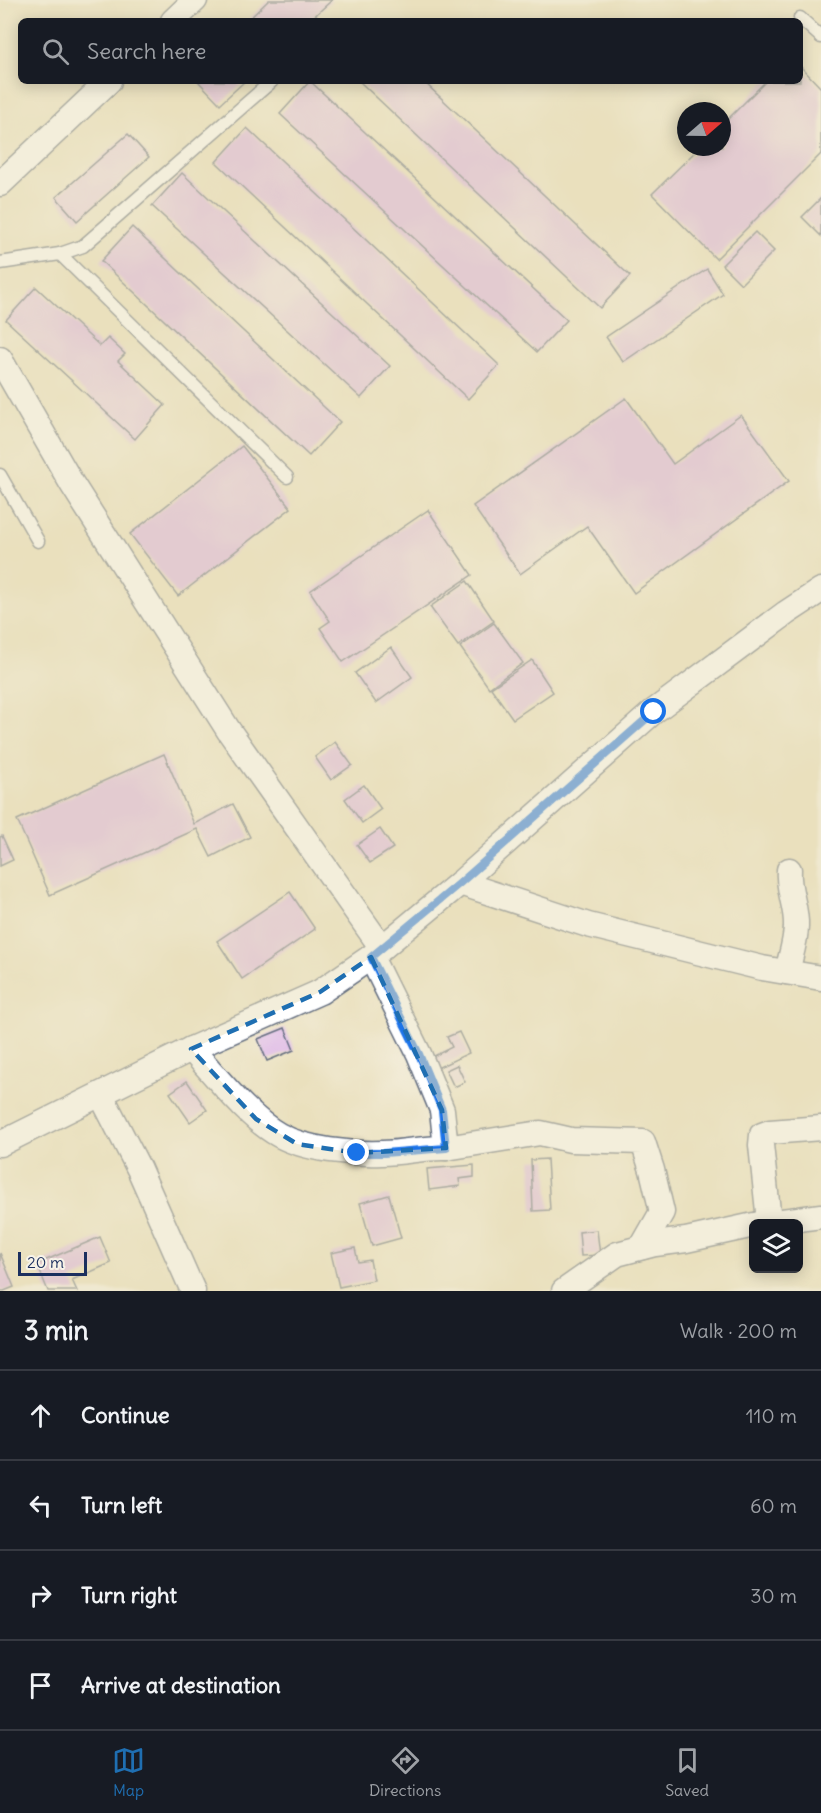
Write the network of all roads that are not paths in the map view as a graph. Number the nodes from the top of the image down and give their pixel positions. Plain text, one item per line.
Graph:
1 (195, 0) edge
2 (175, 18) edge
3 (803, 21) edge
4 (821, 37) edge
5 (106, 84) edge
6 (269, 84) edge
7 (0, 184) edge
8 (60, 254) junction
9 (0, 263) edge
10 (0, 359) edge
11 (0, 475) edge
12 (287, 477) dead end
13 (38, 541) dead end
14 (821, 590) edge
15 (789, 870) dead end
16 (460, 883) junction
17 (377, 953) junction
18 (787, 972) junction
19 (821, 978) edge
20 (191, 1049) junction
21 (101, 1095) junction
22 (821, 1128) edge
23 (0, 1144) edge
24 (446, 1148) junction
25 (821, 1216) edge
26 (760, 1219) edge
27 (795, 1219) edge
28 (749, 1225) edge
29 (642, 1247) junction
30 (193, 1291) edge
31 (564, 1291) edge

1 - 2 street
3 - 4 lane
5 - 7 street
6 - 8 lane
8 - 9 lane
8 - 12 lane
10 - 17 street
11 - 13 lane
14 - 16 street
15 - 18 street
16 - 17 street
16 - 18 street
17 - 20 street
17 - 24 street
18 - 19 street
20 - 21 street
20 - 24 street
21 - 23 street
21 - 30 street
22 - 26 street
24 - 29 street
25 - 27 street
28 - 29 street
29 - 31 street

